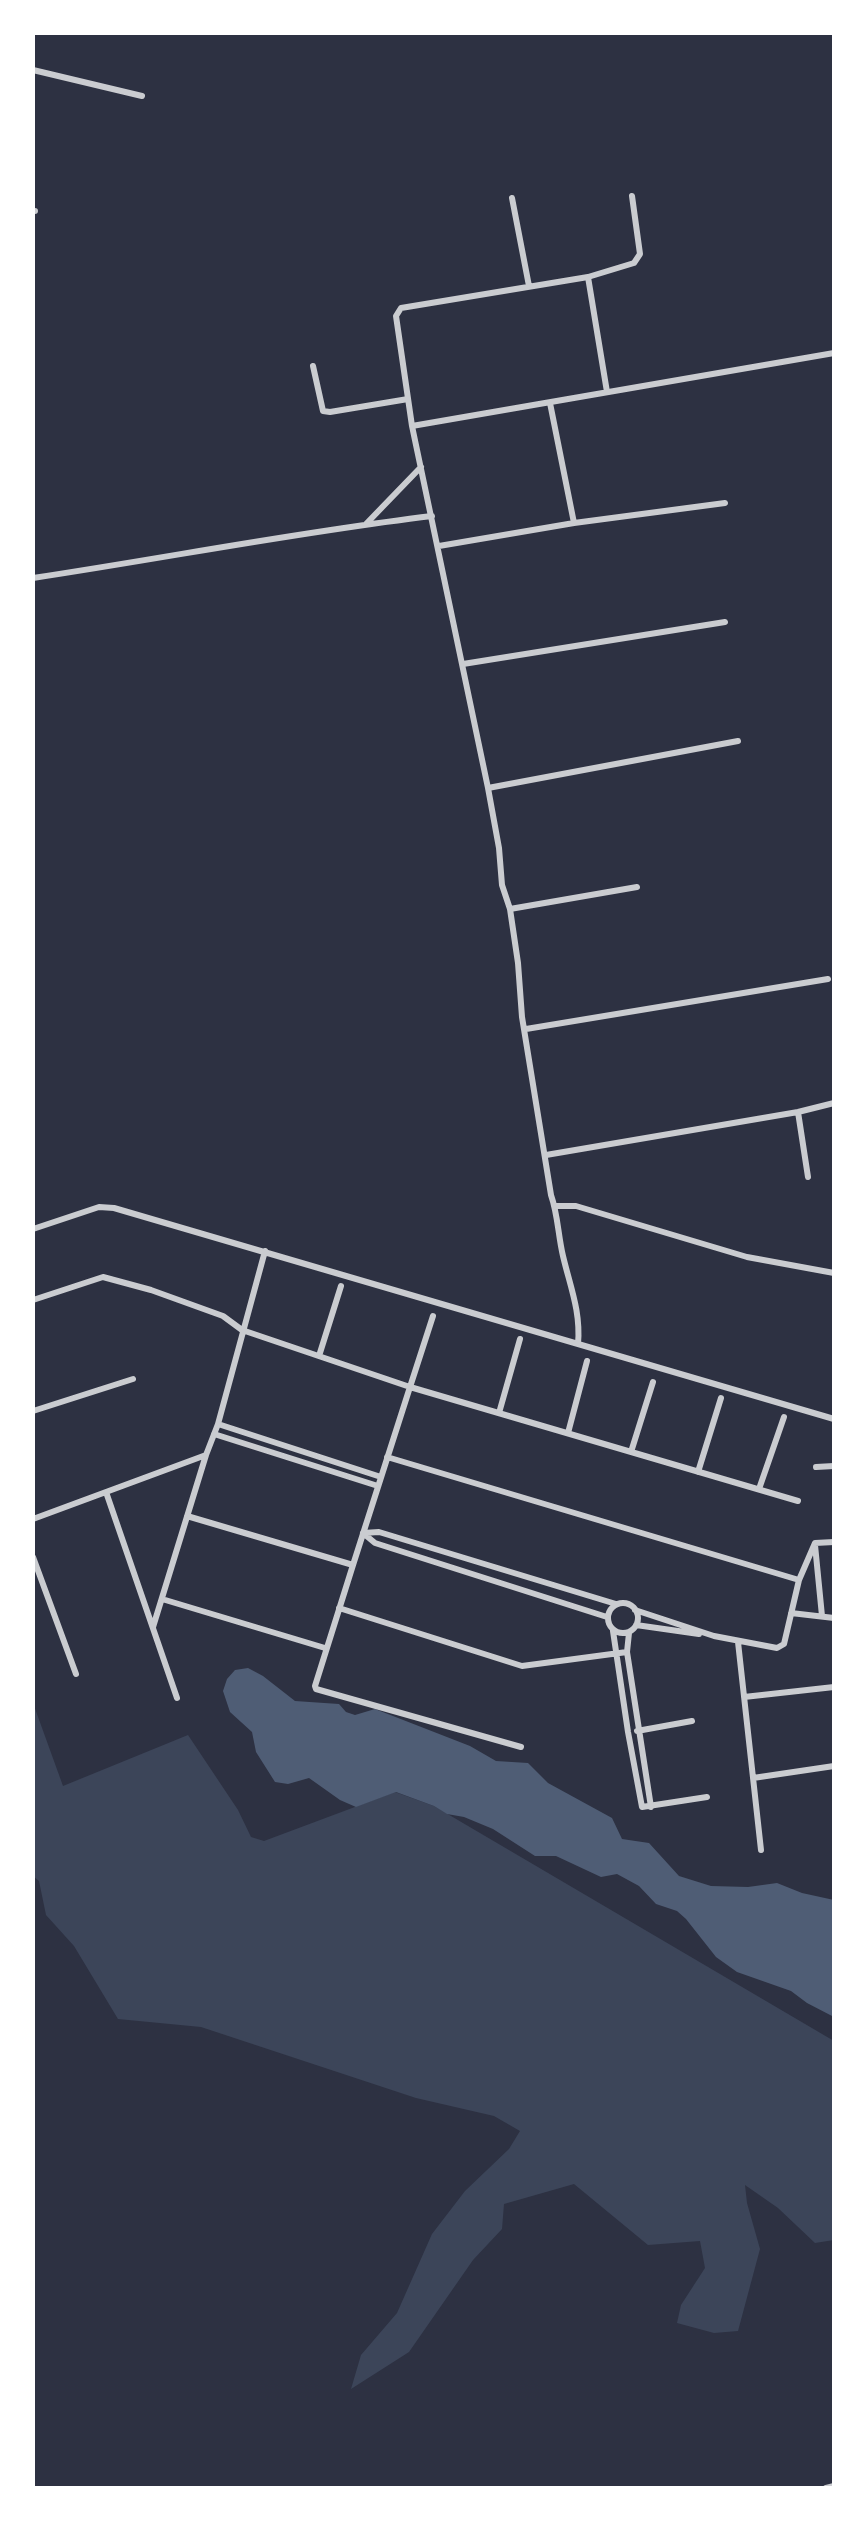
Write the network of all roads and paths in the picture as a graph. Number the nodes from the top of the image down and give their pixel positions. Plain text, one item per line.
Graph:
1 (33, 70) edge
2 (142, 96) dead end
3 (632, 197) dead end
4 (512, 198) dead end
5 (588, 277) junction
6 (529, 286) junction
7 (834, 353) edge
8 (313, 366) dead end
9 (607, 392) junction
10 (408, 399) junction
11 (550, 403) junction
12 (412, 426) junction
13 (421, 467) junction
14 (725, 503) dead end
15 (432, 516) junction
16 (574, 523) junction
17 (366, 524) junction
18 (439, 546) junction
19 (33, 578) edge
20 (725, 622) dead end
21 (463, 664) junction
22 (738, 741) dead end
23 (488, 788) junction
24 (636, 887) dead end
25 (510, 909) junction
26 (828, 979) dead end
27 (526, 1029) junction
28 (834, 1103) edge
29 (798, 1112) junction
30 (546, 1154) junction
31 (808, 1177) dead end
32 (555, 1206) junction
33 (33, 1229) edge
34 (265, 1251) junction
35 (834, 1273) edge
36 (341, 1286) dead end
37 (33, 1300) edge
38 (433, 1316) dead end
39 (242, 1330) junction
40 (520, 1339) dead end
41 (578, 1344) junction
42 (318, 1356) junction
43 (587, 1361) dead end
44 (133, 1380) dead end
45 (653, 1382) dead end
46 (410, 1387) junction
47 (721, 1398) dead end
48 (33, 1411) edge
49 (499, 1413) junction
50 (784, 1417) dead end
51 (834, 1419) edge
52 (218, 1424) junction
53 (568, 1433) junction
54 (214, 1434) junction
55 (631, 1452) junction
56 (206, 1455) junction
57 (387, 1457) junction
58 (834, 1466) edge
59 (816, 1467) dead end
60 (698, 1472) junction
61 (381, 1477) junction
62 (378, 1486) junction
63 (759, 1489) junction
64 (106, 1492) junction
65 (798, 1501) dead end
66 (187, 1516) junction
67 (33, 1519) edge
68 (363, 1533) junction
69 (834, 1542) edge
70 (815, 1543) junction
71 (33, 1557) edge
72 (353, 1565) junction
73 (799, 1580) junction
74 (162, 1599) junction
75 (616, 1604) junction
76 (339, 1608) junction
77 (635, 1610) junction
78 (791, 1613) junction
79 (822, 1616) junction
80 (607, 1617) junction
81 (834, 1618) edge
82 (636, 1625) junction
83 (153, 1627) junction
84 (613, 1631) junction
85 (629, 1633) junction
86 (714, 1636) junction
87 (738, 1642) junction
88 (325, 1648) junction
89 (627, 1652) junction
90 (616, 1653) junction
91 (76, 1674) dead end
92 (834, 1687) edge
93 (744, 1697) junction
94 (177, 1698) dead end
95 (692, 1721) dead end
96 (639, 1731) junction
97 (628, 1732) junction
98 (522, 1747) dead end
99 (834, 1766) edge
100 (753, 1778) junction
101 (707, 1797) dead end
102 (651, 1807) junction
103 (761, 1850) dead end
104 (834, 2486) edge
105 (826, 2488) edge

1 - 2 street
3 - 5 street
4 - 6 street
5 - 6 street
5 - 9 street
6 - 10 street
7 - 9 street
8 - 10 street
9 - 11 street
10 - 12 street
11 - 12 street
11 - 16 street
12 - 13 street
13 - 15 street
13 - 17 street
14 - 16 street
15 - 17 street
15 - 18 street
16 - 18 street
17 - 19 street
18 - 21 street
20 - 21 street
21 - 23 street
22 - 23 street
23 - 25 street
24 - 25 street
25 - 27 street
26 - 27 street
27 - 30 street
28 - 29 street
29 - 30 street
29 - 31 street
30 - 32 street
32 - 35 street
32 - 41 street
33 - 34 street
34 - 39 street
34 - 41 street
36 - 42 street
37 - 39 street
38 - 46 street
39 - 42 street
39 - 52 street
40 - 49 street
41 - 51 street
42 - 46 street
43 - 53 street
44 - 48 street
45 - 55 street
46 - 49 street
46 - 57 street
47 - 60 street
49 - 53 street
50 - 63 street
52 - 54 street
52 - 61 street
53 - 55 street
54 - 56 street
54 - 62 street
55 - 60 street
56 - 64 street
56 - 66 street
57 - 61 street
57 - 73 street
58 - 59 street
60 - 63 street
61 - 62 street
62 - 68 street
63 - 65 street
64 - 67 street
64 - 83 street
66 - 72 street
66 - 74 street
68 - 72 street
68 - 75 street
68 - 80 street
69 - 70 street
70 - 73 street
70 - 79 street
71 - 91 street
72 - 76 street
73 - 78 street
74 - 83 street
74 - 88 street
75 - 77 street
75 - 80 street
76 - 88 street
76 - 90 street
77 - 82 street
77 - 86 street
78 - 79 street
78 - 87 street
79 - 81 street
80 - 84 street
82 - 85 street
82 - 86 street
83 - 94 street
84 - 85 street
84 - 90 street
85 - 89 street
86 - 87 street
87 - 93 street
88 - 98 street
89 - 90 street
89 - 96 street
90 - 97 street
92 - 93 street
93 - 100 street
95 - 96 street
96 - 97 street
96 - 102 street
97 - 102 street
99 - 100 street
100 - 103 street
101 - 102 street
104 - 105 street

